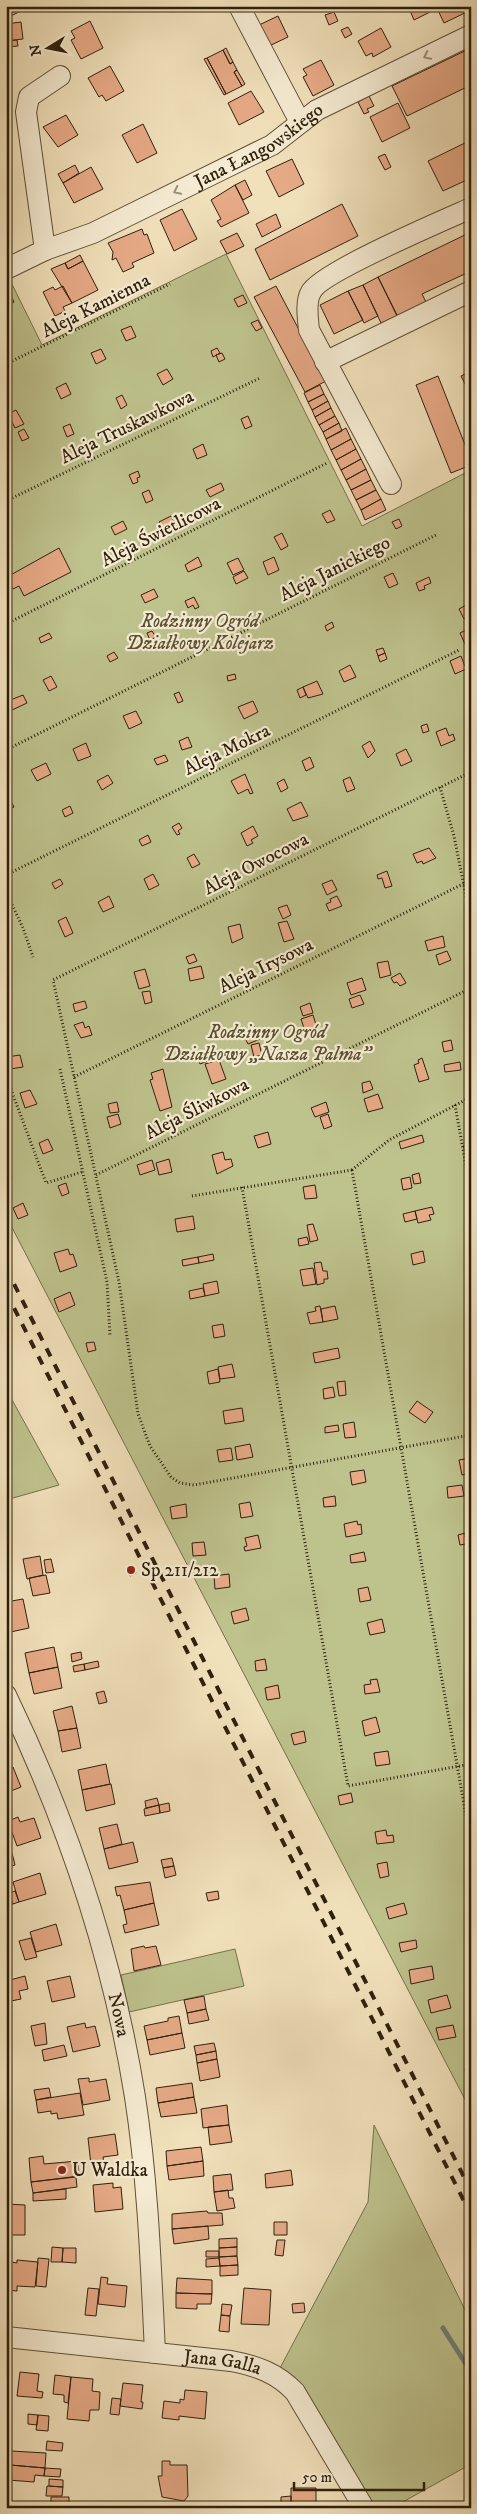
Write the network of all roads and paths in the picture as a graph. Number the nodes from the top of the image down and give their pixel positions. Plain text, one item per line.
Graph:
1 (239, 6) edge
2 (471, 35) edge
3 (60, 76) dead end
4 (300, 122) junction
5 (471, 208) edge
6 (44, 250) junction
7 (6, 269) edge
8 (170, 284) dead end
9 (471, 291) edge
10 (325, 362) junction
11 (6, 364) edge
12 (260, 378) dead end
13 (327, 463) dead end
14 (391, 484) dead end
15 (6, 501) edge
16 (436, 534) dead end
17 (6, 624) edge
18 (460, 650) dead end
19 (6, 750) edge
20 (471, 772) edge
21 (440, 787) junction
22 (6, 875) edge
23 (471, 880) edge
24 (464, 883) junction
25 (6, 892) edge
26 (12, 904) junction
27 (6, 906) edge
28 (471, 921) edge
29 (34, 957) dead end
30 (471, 988) edge
31 (60, 1069) dead end
32 (6, 1076) edge
33 (74, 1077) junction
34 (471, 1097) edge
35 (455, 1105) junction
36 (471, 1145) edge
37 (463, 1146) junction
38 (352, 1170) junction
39 (82, 1172) junction
40 (96, 1175) junction
41 (242, 1187) junction
42 (471, 1194) edge
43 (192, 1196) dead end
44 (110, 1335) dead end
45 (471, 1435) edge
46 (401, 1448) junction
47 (292, 1467) junction
48 (6, 1695) edge
49 (471, 1764) edge
50 (457, 1767) junction
51 (471, 1844) edge
52 (6, 2337) edge
53 (154, 2353) junction
54 (364, 2508) edge

1 - 4 street
2 -> 4 street, Jana Łangowskiego
3 - 6 street
4 -> 6 street, Jana Łangowskiego
5 - 10 street
6 - 7 street, Jana Łangowskiego
8 - 11 path, Aleja Kamienna
9 - 10 street
10 - 14 street
12 - 15 path, Aleja Truskawkowa
13 - 17 path, Aleja Świetlicowa
16 - 19 path, Aleja Janickiego
18 - 22 path, Aleja Mokra
20 - 21 path, Aleja Owocowa
21 - 24 path
21 - 33 path, Aleja Owocowa
23 - 24 path, Aleja Irysowa
24 - 28 path
24 - 33 path, Aleja Irysowa
25 - 26 path
26 - 27 path
26 - 29 path
30 - 40 path, Aleja Śliwkowa
31 - 39 path
32 - 39 path
33 - 40 path
34 - 35 path
35 - 37 path
35 - 38 path
36 - 37 path
37 - 42 path
38 - 41 path
38 - 46 path
39 - 44 path
40 - 47 path
41 - 43 path
41 - 47 path
45 - 46 path
46 - 47 path
46 - 50 path
47 - 50 path
48 - 53 street, Nowa
49 - 50 path
50 - 51 path
52 - 53 street, Jana Galla
53 - 54 street, Jana Galla

